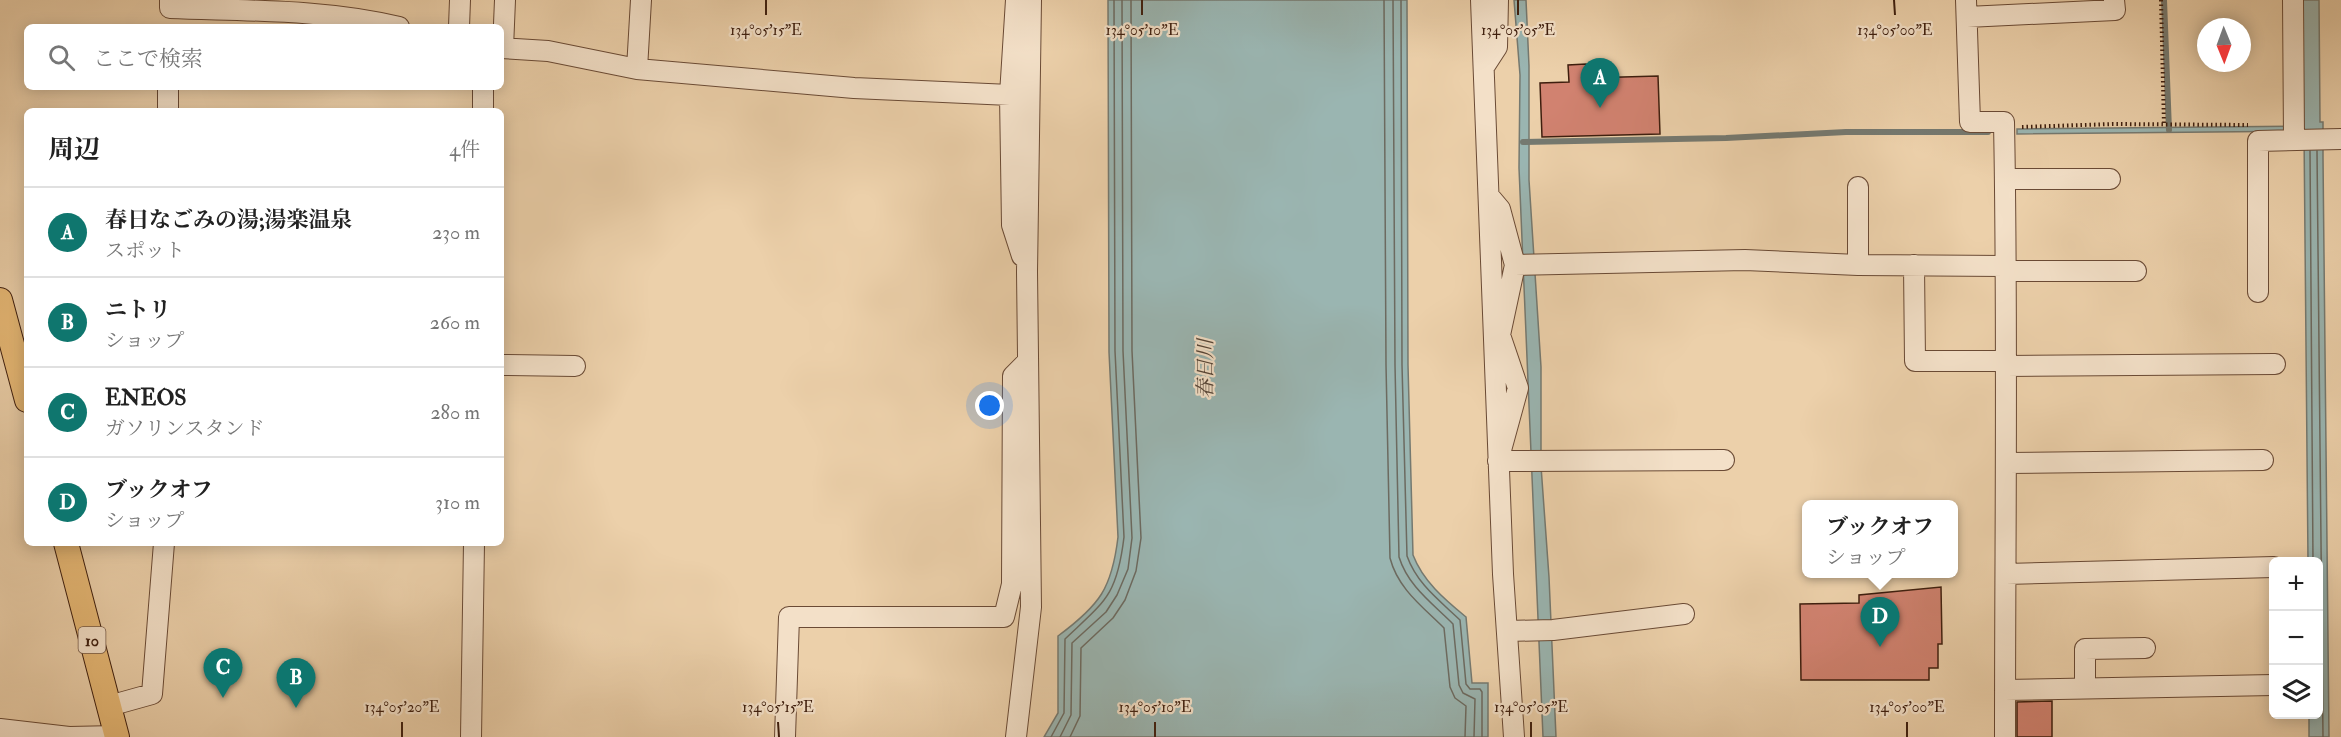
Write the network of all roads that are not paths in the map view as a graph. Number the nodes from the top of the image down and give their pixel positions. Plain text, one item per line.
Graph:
1 (460, 0) edge
2 (505, 0) edge
3 (641, 0) edge
4 (1017, 0) edge
5 (1031, 0) edge
6 (1481, 0) edge
7 (1498, 0) edge
8 (2114, 0) edge
9 (2294, 0) edge
10 (1967, 9) edge
11 (170, 12) edge
12 (387, 24) edge
13 (459, 24) edge
14 (504, 24) edge
15 (504, 48) edge
16 (1484, 67) junction
17 (637, 69) junction
18 (168, 90) edge
19 (483, 90) edge
20 (1010, 95) junction
21 (168, 108) edge
22 (483, 108) edge
23 (2294, 132) junction
24 (2341, 139) edge
25 (2006, 179) junction
26 (2110, 179) dead end
27 (1858, 187) dead end
28 (1487, 194) junction
29 (1515, 265) junction
30 (1858, 265) junction
31 (1914, 265) junction
32 (2005, 269) junction
33 (2136, 271) dead end
34 (1027, 272) junction
35 (2258, 292) dead end
36 (1, 306) edge
37 (1496, 335) junction
38 (19, 337) edge
39 (1028, 361) junction
40 (2006, 364) junction
41 (2275, 364) dead end
42 (504, 365) edge
43 (575, 366) dead end
44 (24, 376) edge
45 (1724, 460) dead end
46 (2263, 460) dead end
47 (1498, 461) junction
48 (2008, 463) junction
49 (67, 546) edge
50 (164, 546) edge
51 (474, 546) edge
52 (2269, 567) edge
53 (2006, 574) junction
54 (1684, 614) dead end
55 (1507, 631) junction
56 (2145, 648) dead end
57 (2269, 685) edge
58 (2085, 688) junction
59 (2005, 690) junction
60 (109, 706) junction
61 (0, 729) edge
62 (117, 737) edge
63 (471, 737) edge
64 (785, 737) edge
65 (1016, 737) edge
66 (1514, 737) edge
67 (2005, 737) edge

1 - 13 street
2 - 14 street
3 - 17 street
4 - 20 street
5 - 34 street
6 - 16 street
7 - 16 street
8 - 10 street
9 - 23 street
10 - 25 street
11 - 12 street
15 - 17 street
16 - 28 street
17 - 20 street
18 - 21 street
19 - 22 street
20 - 34 street
23 - 24 street
23 - 35 street
25 - 26 street
25 - 32 street
27 - 30 street
28 - 29 street
28 - 37 street
29 - 30 street
29 - 37 street
30 - 31 street
31 - 32 street
31 - 40 street
32 - 33 street
32 - 40 street
34 - 39 street
36 - 38 main road
37 - 47 street
38 - 44 main road
39 - 64 street
39 - 65 street
40 - 41 street
40 - 48 street
42 - 43 street
45 - 47 street
46 - 48 street
47 - 55 street
48 - 53 street
49 - 60 main road, 10
50 - 60 street
51 - 63 street
52 - 53 street
53 - 59 street
54 - 55 street
55 - 66 street
56 - 58 street
57 - 58 street
58 - 59 street
59 - 67 street
60 - 62 main road, 10
61 - 62 street

